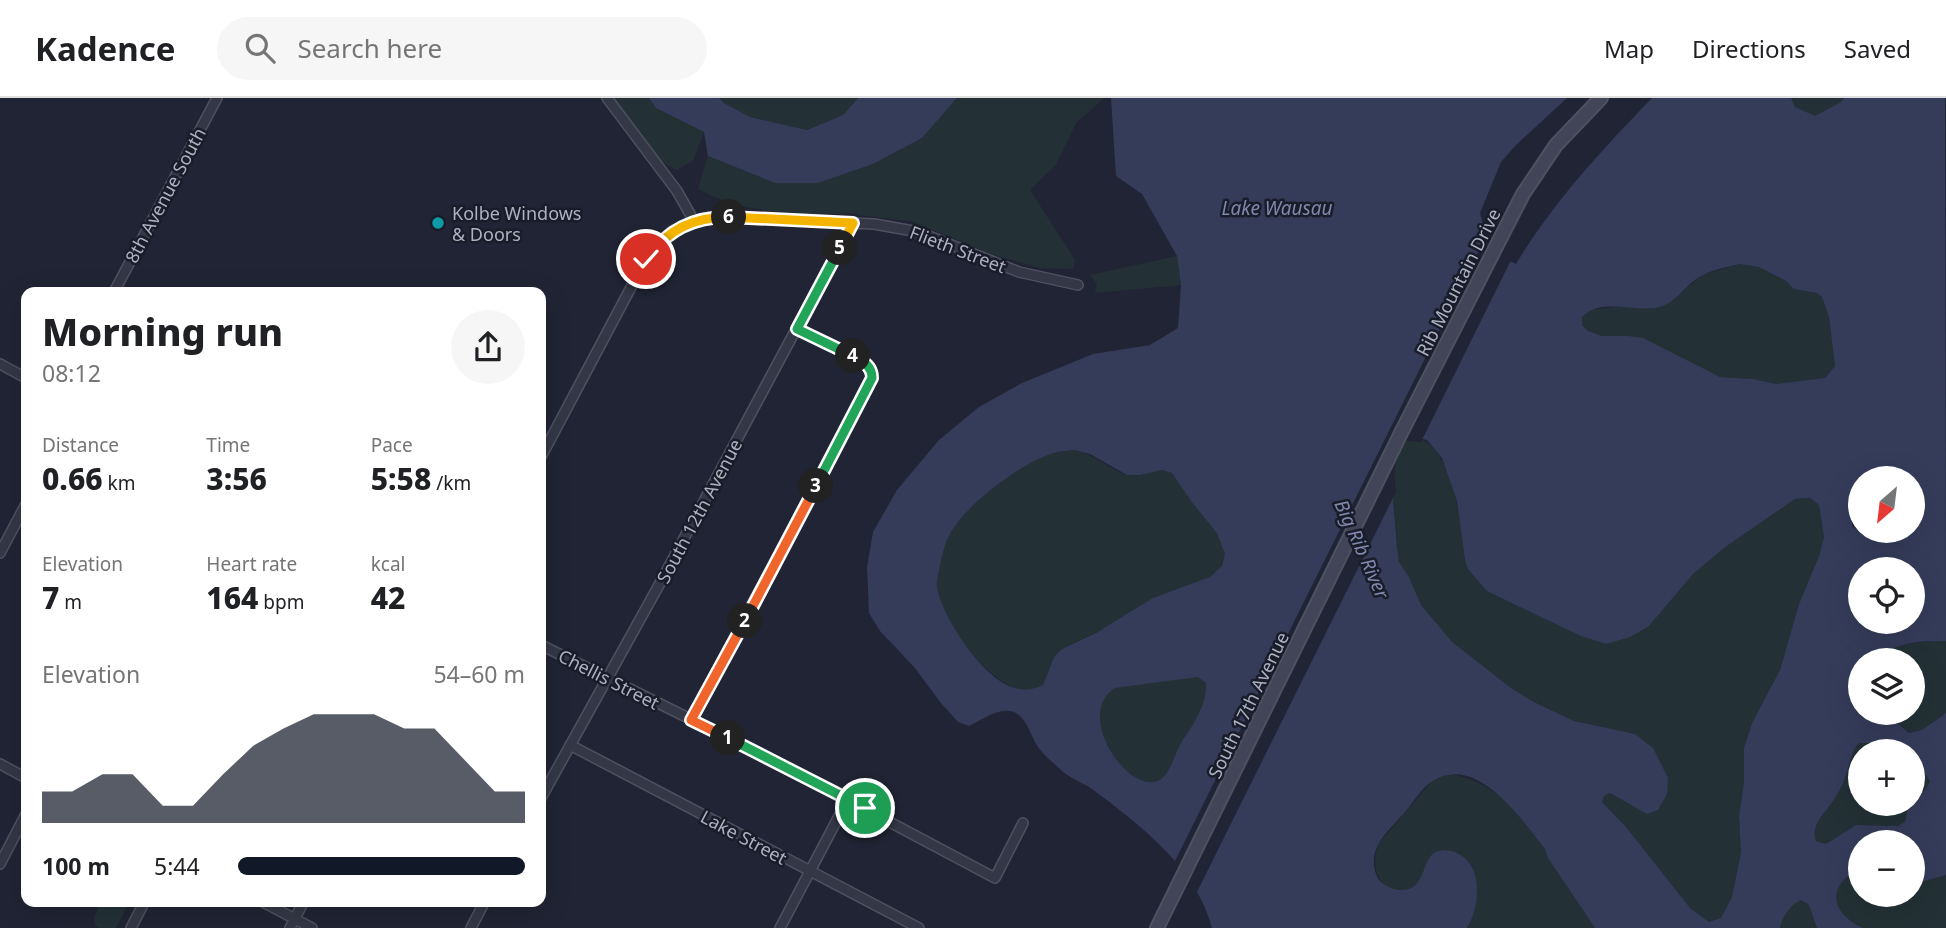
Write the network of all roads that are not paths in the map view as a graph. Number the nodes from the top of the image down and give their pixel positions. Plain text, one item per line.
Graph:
1 (216, 98) edge
2 (607, 98) edge
3 (1601, 98) edge
4 (694, 221) junction
5 (853, 223) junction
6 (1078, 285) dead end
7 (117, 287) edge
8 (797, 329) junction
9 (0, 364) edge
10 (21, 375) edge
11 (546, 448) edge
12 (1370, 497) joint
13 (21, 513) edge
14 (0, 553) edge
15 (546, 648) edge
16 (607, 679) junction
17 (691, 720) junction
18 (570, 745) junction
19 (0, 764) edge
20 (21, 775) edge
21 (546, 789) edge
22 (848, 799) junction
23 (1023, 823) dead end
24 (21, 824) edge
25 (0, 864) edge
26 (810, 871) junction
27 (142, 907) edge
28 (269, 907) edge
29 (301, 907) edge
30 (482, 907) edge
31 (292, 923) edge
32 (131, 928) edge
33 (312, 928) edge
34 (471, 928) edge
35 (780, 928) edge
36 (919, 928) edge
37 (1157, 928) edge

1 - 7 street, 8th Avenue South
2 - 4 street
3 - 12 main road, Rib Mountain Drive
4 - 5 street, Flieth Street
4 - 11 street
5 - 6 street, Flieth Street
5 - 8 street, South 12th Avenue
8 - 16 street, South 12th Avenue
8 - 17 street
9 - 10 street
12 - 37 main road, South 17th Avenue
13 - 14 street
15 - 16 street, Chellis Street
16 - 17 street, Chellis Street
16 - 18 street, South 12th Avenue
17 - 22 street, Chellis Street
18 - 21 street, South 12th Avenue
18 - 26 street, Lake Street
19 - 20 street
22 - 23 street, Chellis Street
22 - 26 street
24 - 25 street
26 - 35 street
26 - 36 street, Lake Street
27 - 32 street
28 - 31 street
29 - 31 street
30 - 34 street
31 - 33 street

